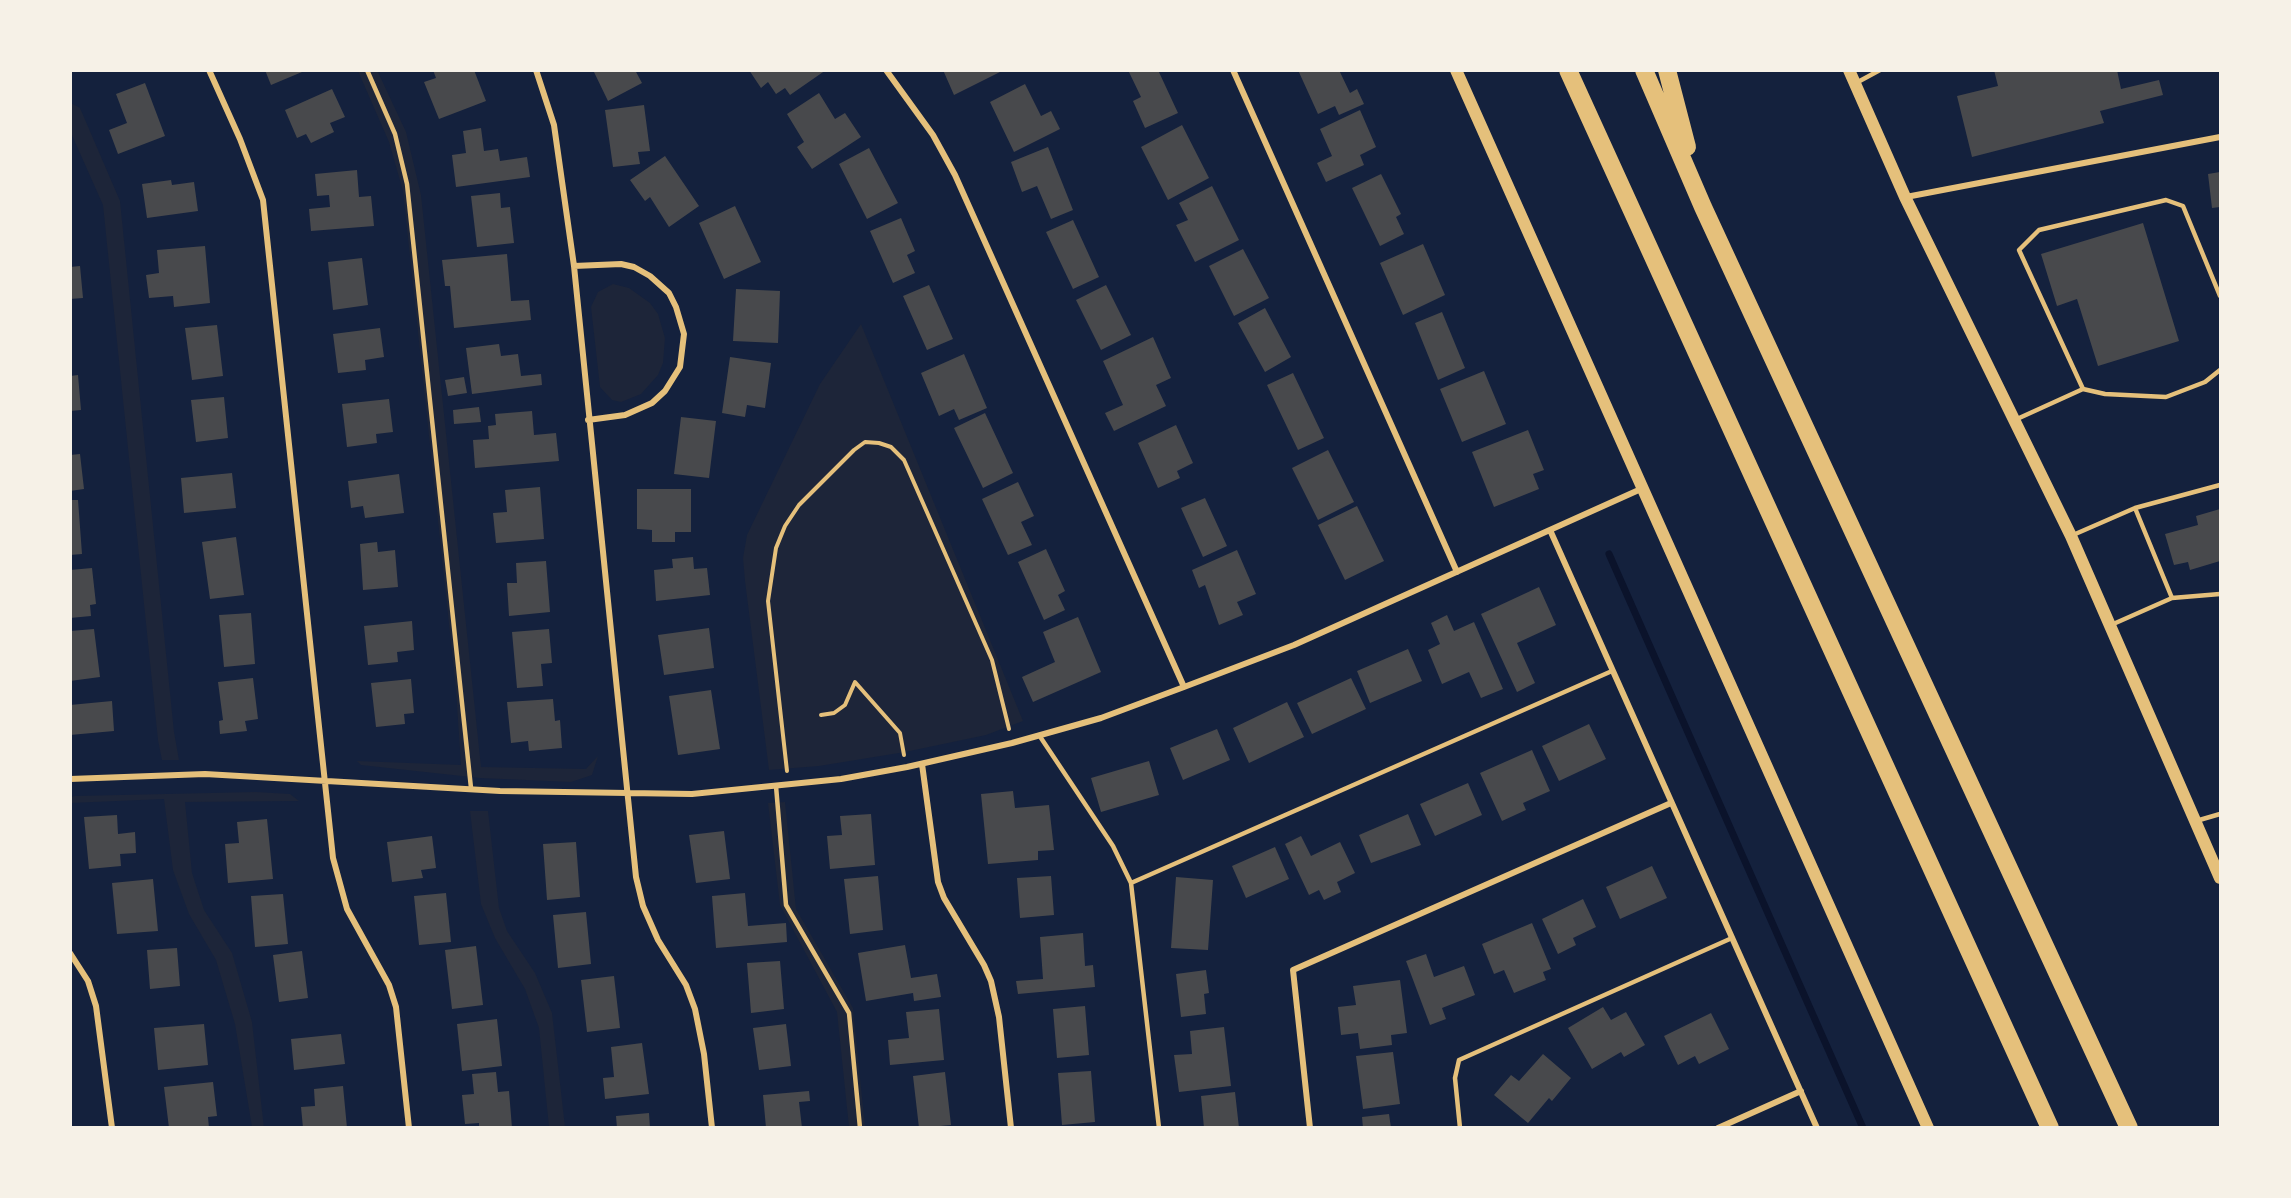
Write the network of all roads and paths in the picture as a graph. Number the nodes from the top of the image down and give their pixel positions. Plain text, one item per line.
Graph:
1 (208, 70) edge
2 (367, 70) edge
3 (536, 70) edge
4 (886, 70) edge
5 (1233, 70) edge
6 (1456, 70) edge
7 (1560, 70) edge
8 (1568, 70) edge
9 (1644, 70) edge
10 (1667, 70) edge
11 (1849, 70) edge
12 (1880, 70) edge
13 (1855, 84) junction
14 (1578, 96) junction
15 (2220, 137) edge
16 (1905, 197) junction
17 (1703, 207) junction
18 (574, 266) junction
19 (2220, 296) edge
20 (2220, 370) edge
21 (2083, 389) junction
22 (588, 420) junction
23 (2014, 420) junction
24 (2220, 484) edge
25 (1641, 489) junction
26 (2135, 508) junction
27 (1550, 530) junction
28 (2071, 536) junction
29 (1457, 572) junction
30 (2220, 594) edge
31 (2172, 598) junction
32 (2109, 626) junction
33 (1612, 671) junction
34 (1184, 687) junction
35 (821, 715) dead end
36 (1039, 735) junction
37 (1012, 743) junction
38 (922, 764) junction
39 (907, 767) junction
40 (70, 779) edge
41 (325, 779) junction
42 (789, 784) junction
43 (776, 786) junction
44 (471, 788) junction
45 (626, 792) junction
46 (1671, 803) junction
47 (2220, 814) edge
48 (2196, 821) junction
49 (2219, 873) edge
50 (1131, 883) junction
51 (1732, 938) junction
52 (70, 953) edge
53 (1801, 1091) junction
54 (112, 1128) edge
55 (409, 1128) edge
56 (712, 1128) edge
57 (860, 1128) edge
58 (1011, 1128) edge
59 (1159, 1128) edge
60 (1310, 1128) edge
61 (1460, 1128) edge
62 (1718, 1128) edge
63 (1817, 1128) edge
64 (1928, 1128) edge
65 (2050, 1128) edge
66 (2129, 1128) edge

1 - 41 street
2 - 44 lane
3 - 18 street
4 - 34 street
5 - 29 street
6 - 25 main road
7 - 14 highway
8 - 14 highway
9 - 17 highway
10 - 17 highway
11 - 13 main road
12 - 13 lane
13 - 16 main road
14 - 65 highway
15 - 16 street
16 - 23 main road
17 - 66 highway
18 - 22 street
18 - 22 street
19 - 21 lane
20 - 21 lane
21 - 23 lane
22 - 45 street
23 - 28 main road
24 - 26 lane
25 - 27 street
25 - 64 main road
26 - 28 lane
26 - 31 lane
27 - 29 street
27 - 33 street
28 - 32 main road
29 - 34 street
30 - 31 lane
31 - 32 lane
32 - 48 main road
33 - 46 street
33 - 50 lane
34 - 36 street
35 - 39 path
36 - 37 street
36 - 50 lane
37 - 38 street
37 - 42 path
38 - 39 street
38 - 58 street
39 - 42 street
40 - 41 street
41 - 44 street
41 - 55 street
42 - 43 street
43 - 45 street
43 - 57 lane
44 - 45 street
45 - 56 street
46 - 51 street
46 - 60 street
47 - 48 lane
48 - 49 main road
50 - 59 lane
51 - 53 street
51 - 61 lane
52 - 54 street
53 - 62 street
53 - 63 street

